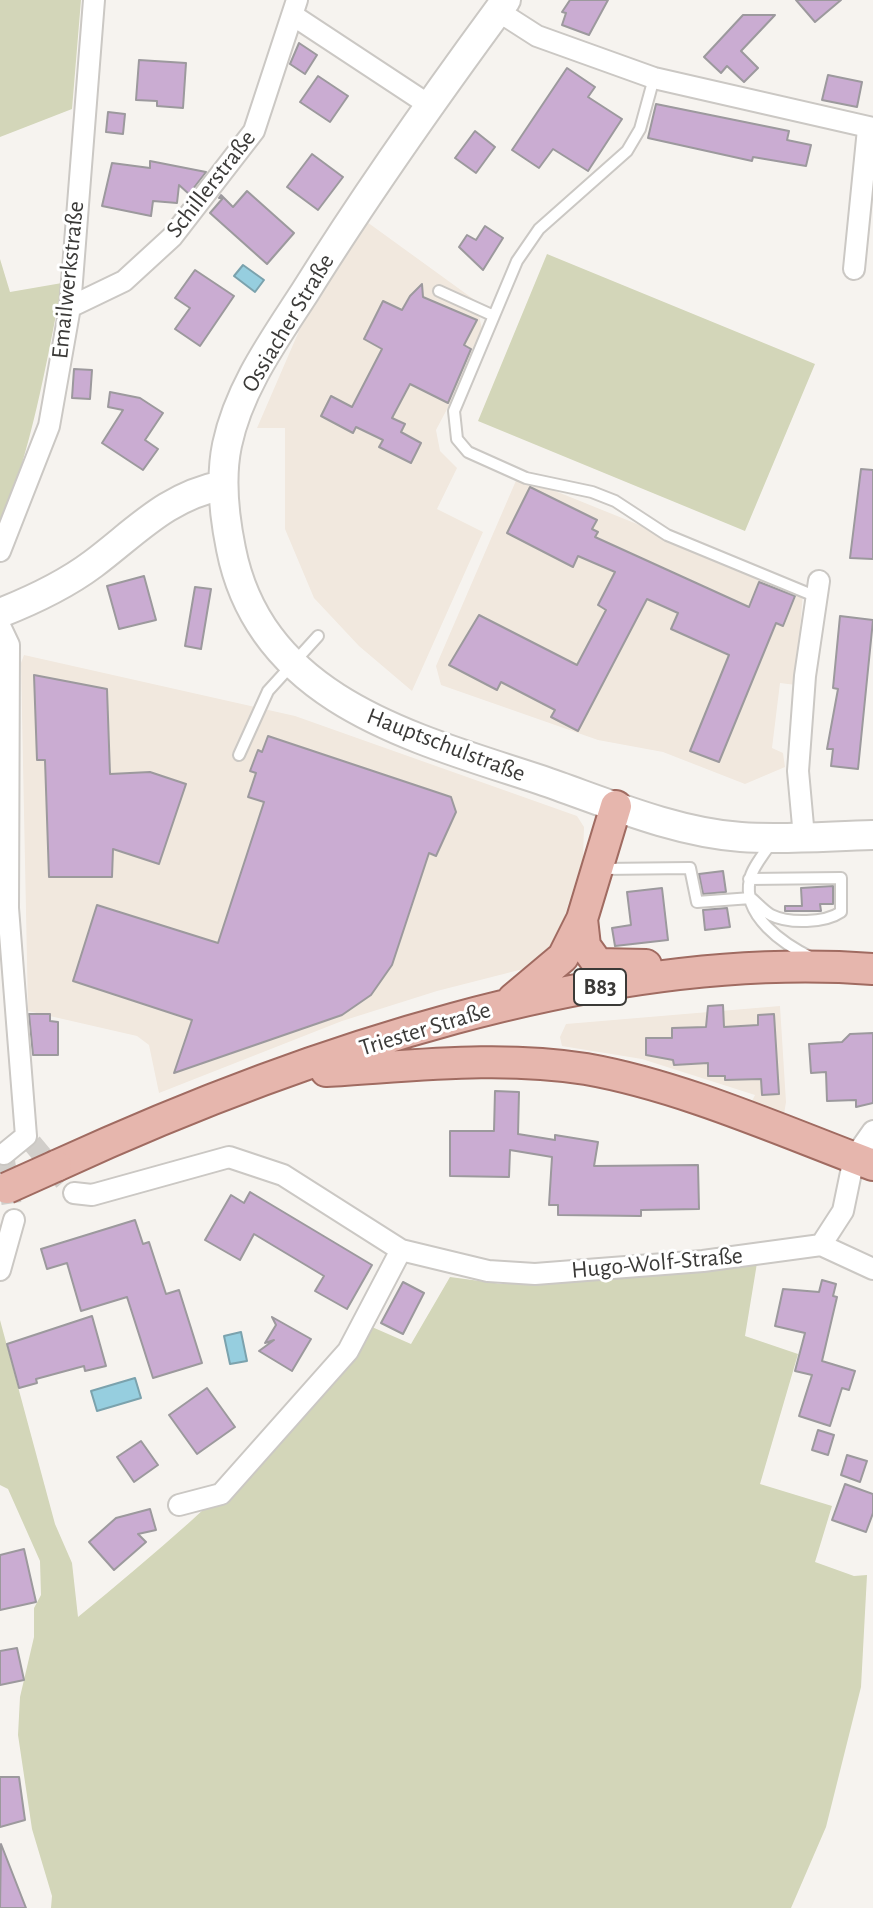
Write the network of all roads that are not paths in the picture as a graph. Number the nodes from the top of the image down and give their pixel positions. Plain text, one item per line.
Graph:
1 (94, 0) edge
2 (502, 5) edge
3 (296, 8) edge
4 (654, 78) junction
5 (429, 105) junction
6 (871, 128) edge
7 (854, 269) dead end
8 (439, 291) dead end
9 (70, 307) junction
10 (494, 316) junction
11 (223, 485) junction
12 (0, 551) edge
13 (818, 589) joint
14 (0, 613) edge
15 (0, 626) edge
16 (318, 636) dead end
17 (293, 665) junction
18 (239, 755) dead end
19 (616, 806) junction
20 (873, 835) edge
21 (804, 837) junction
22 (774, 838) junction
23 (597, 869) junction
24 (749, 879) junction
25 (751, 898) junction
26 (582, 919) junction
27 (831, 968) junction
28 (873, 969) edge
29 (697, 975) junction
30 (505, 1005) junction
31 (288, 1074) junction
32 (873, 1131) edge
33 (4, 1154) dead end
34 (864, 1162) edge
35 (0, 1191) edge
36 (74, 1193) dead end
37 (14, 1220) tunnel mouth
38 (821, 1245) junction
39 (401, 1250) junction
40 (873, 1269) edge
41 (0, 1270) edge
42 (179, 1505) dead end

1 - 9 street, Emailwerkstraße
2 - 4 street
2 - 5 main road, Ossiacher Straße
3 - 5 street, Schillerstraße
3 - 9 street, Schillerstraße
4 - 6 street
4 - 10 lane
5 - 11 main road, Ossiacher Straße
6 - 7 street
8 - 10 lane
9 - 12 street, Emailwerkstraße
10 - 13 lane
11 - 14 main road
11 - 17 main road, Hauptschulstraße
13 - 21 street
15 - 33 street
16 - 17 lane
17 - 18 lane
17 - 19 main road, Hauptschulstraße
19 - 22 main road, Hauptschulstraße
19 - 23 main road
20 - 21 main road, Hauptschulstraße
21 - 22 main road, Hauptschulstraße
22 - 24 lane
23 - 25 lane
23 - 26 main road
24 - 25 lane
24 - 25 lane
25 - 27 lane
26 - 29 main road
26 - 30 main road
27 - 28 main road, Triester Straße / B83
27 - 29 main road, Triester Straße / B83
29 - 30 main road, Triester Straße / B83
30 - 31 main road, Triester Straße / B83
31 - 34 main road
31 - 35 main road, Triester Straße / B83, bridge
32 - 34 street
34 - 38 street
36 - 39 street, Hugo-Wolf-Straße
37 - 41 street
38 - 39 street, Hugo-Wolf-Straße
38 - 40 street
39 - 42 street

